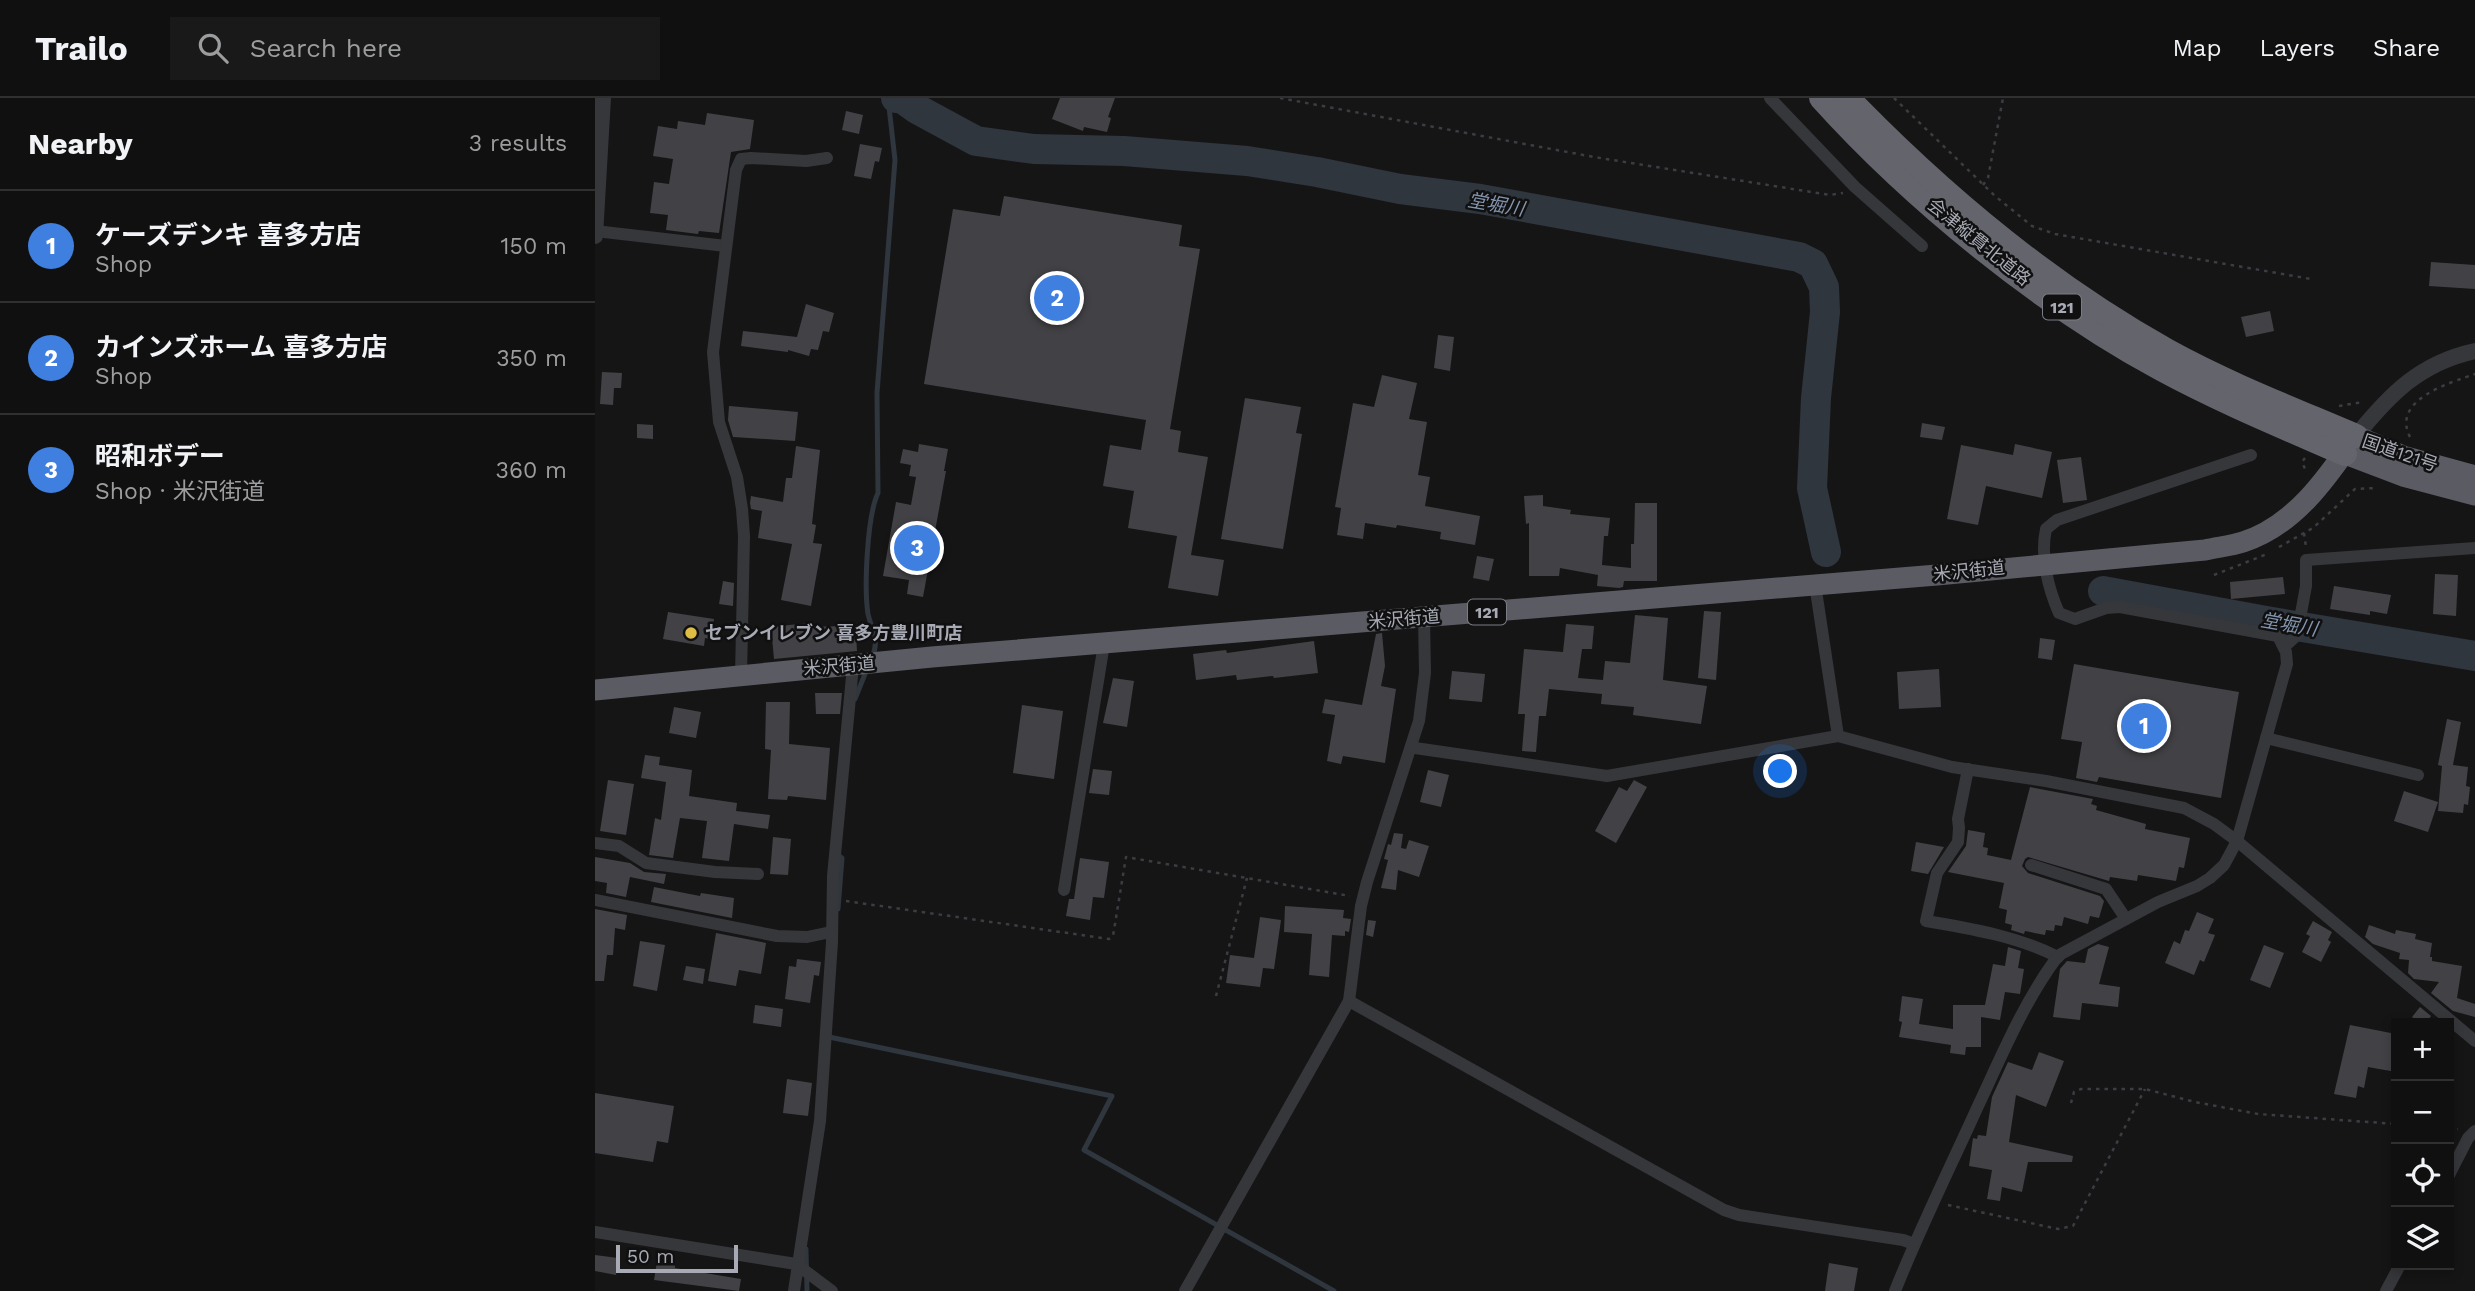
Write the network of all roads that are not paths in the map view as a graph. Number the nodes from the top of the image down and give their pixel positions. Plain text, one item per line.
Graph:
1 (603, 98) edge
2 (1770, 98) edge
3 (1821, 98) edge
4 (1849, 98) edge
5 (827, 158) dead end
6 (595, 233) edge
7 (726, 246) junction
8 (1922, 246) dead end
9 (2475, 351) edge
10 (2350, 445) junction
11 (2251, 455) dead end
12 (2475, 476) edge
13 (2475, 495) edge
14 (2475, 548) edge
15 (2045, 564) junction
16 (1815, 583) junction
17 (1424, 617) junction
18 (1104, 644) junction
19 (2284, 647) junction
20 (853, 666) junction
21 (741, 675) junction
22 (595, 690) edge
23 (1838, 736) junction
24 (2266, 738) junction
25 (1415, 748) dead end
26 (1968, 769) junction
27 (2418, 775) dead end
28 (2237, 841) junction
29 (595, 843) edge
30 (2031, 865) dead end
31 (758, 874) dead end
32 (1065, 890) dead end
33 (595, 900) edge
34 (2126, 919) junction
35 (831, 932) junction
36 (2058, 957) junction
37 (1349, 1001) junction
38 (2475, 1041) edge
39 (2475, 1131) edge
40 (2454, 1166) edge
41 (595, 1232) edge
42 (1914, 1244) junction
43 (796, 1264) junction
44 (2397, 1270) edge
45 (794, 1291) edge
46 (832, 1291) edge
47 (1185, 1291) edge
48 (1895, 1291) edge
49 (2386, 1291) edge

1 - 6 street
2 - 8 street
3 - 10 highway, 会津縦貫北道路 / 121
4 - 10 highway, 会津縦貫北道路 / 121
5 - 7 street
6 - 7 street
7 - 21 street
9 - 10 street
10 - 12 highway, 国道121号 / 121
10 - 13 highway, 国道121号 / 121
10 - 15 highway, 米沢街道 / 121
11 - 15 street
14 - 19 street
15 - 16 highway, 米沢街道 / 121
15 - 19 street
16 - 17 highway, 米沢街道 / 121
16 - 23 street
17 - 18 highway, 米沢街道 / 121
17 - 37 street
18 - 20 highway, 米沢街道 / 121
18 - 32 street
19 - 24 street
20 - 21 highway, 米沢街道 / 121
20 - 35 street
21 - 22 highway, 米沢街道 / 121
23 - 25 street
23 - 26 street
24 - 27 street
24 - 28 street
26 - 28 street
26 - 36 street
28 - 34 street
28 - 38 street
29 - 31 street
30 - 34 street
33 - 35 street
34 - 36 street
35 - 43 street
36 - 42 street
37 - 42 street
37 - 47 street
39 - 40 street
41 - 43 street
42 - 48 street
43 - 45 street
43 - 46 street
44 - 49 street

